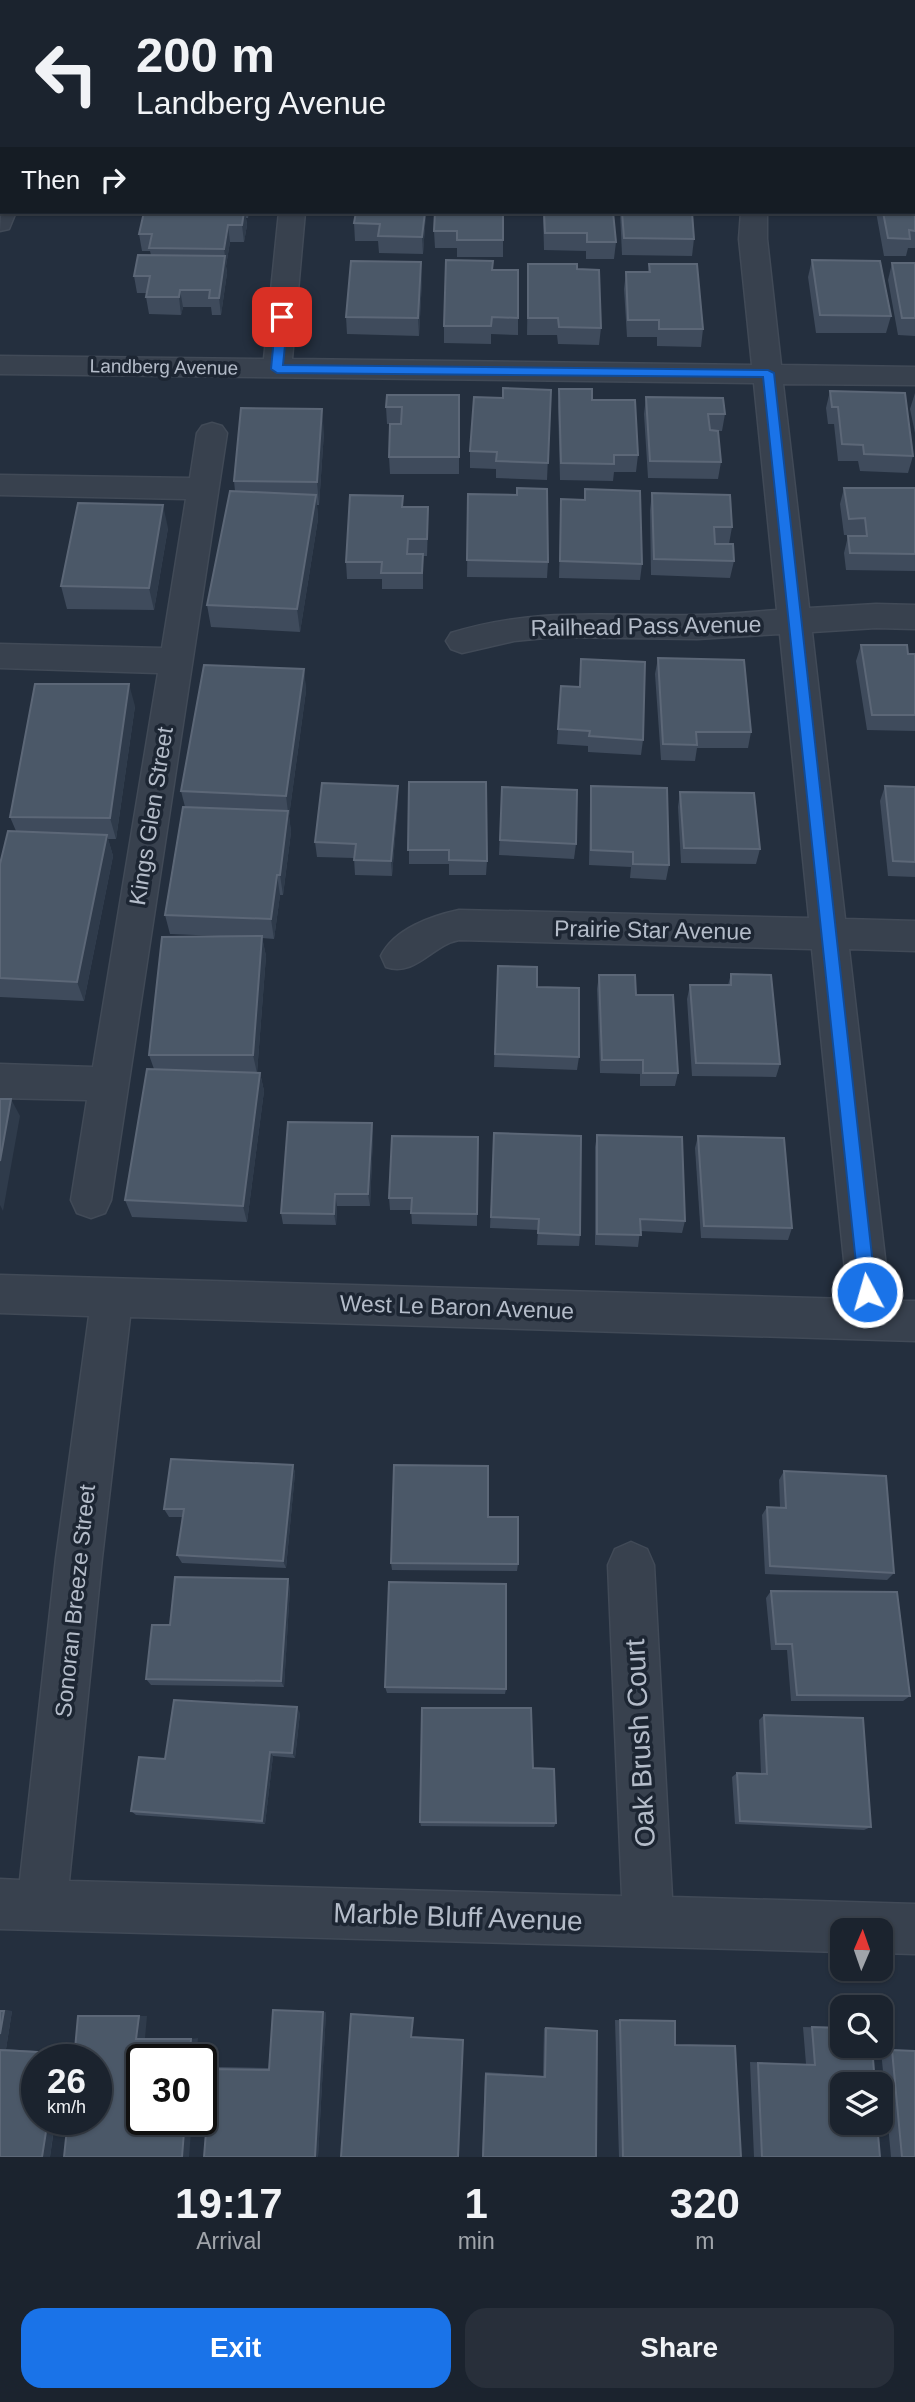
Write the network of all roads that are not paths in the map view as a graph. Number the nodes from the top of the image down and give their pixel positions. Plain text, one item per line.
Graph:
1 (292, 214) edge
2 (754, 214) edge
3 (0, 365) edge
4 (277, 369) junction
5 (768, 373) junction
6 (915, 376) edge
7 (212, 433) dead end
8 (0, 485) edge
9 (203, 489) junction
10 (915, 617) edge
11 (796, 623) junction
12 (462, 641) dead end
13 (0, 656) edge
14 (176, 661) junction
15 (828, 934) junction
16 (915, 936) edge
17 (399, 956) dead end
18 (0, 1081) edge
19 (109, 1084) junction
20 (91, 1200) dead end
21 (0, 1294) edge
22 (112, 1297) junction
23 (870, 1320) junction
24 (915, 1321) edge
25 (631, 1564) dead end
26 (21, 1905) edge
27 (648, 1922) junction
28 (915, 1929) edge

1 - 4 street
2 - 5 street
3 - 4 street, Landberg Avenue
4 - 5 street, Landberg Avenue
5 - 6 street, Landberg Avenue
5 - 11 street
7 - 9 street, Kings Glen Street
8 - 9 street
9 - 14 street, Kings Glen Street
10 - 11 street, Railhead Pass Avenue
11 - 12 street, Railhead Pass Avenue
11 - 15 street
13 - 14 street
14 - 19 street, Kings Glen Street
15 - 16 street, Prairie Star Avenue
15 - 17 street, Prairie Star Avenue
15 - 23 street
18 - 19 street
19 - 20 street, Kings Glen Street
21 - 22 street, West Le Baron Avenue
22 - 23 street, West Le Baron Avenue
22 - 26 street, Sonoran Breeze Street
23 - 24 street, West Le Baron Avenue
25 - 27 street, Oak Brush Court
26 - 27 street, Marble Bluff Avenue
27 - 28 street, Marble Bluff Avenue

